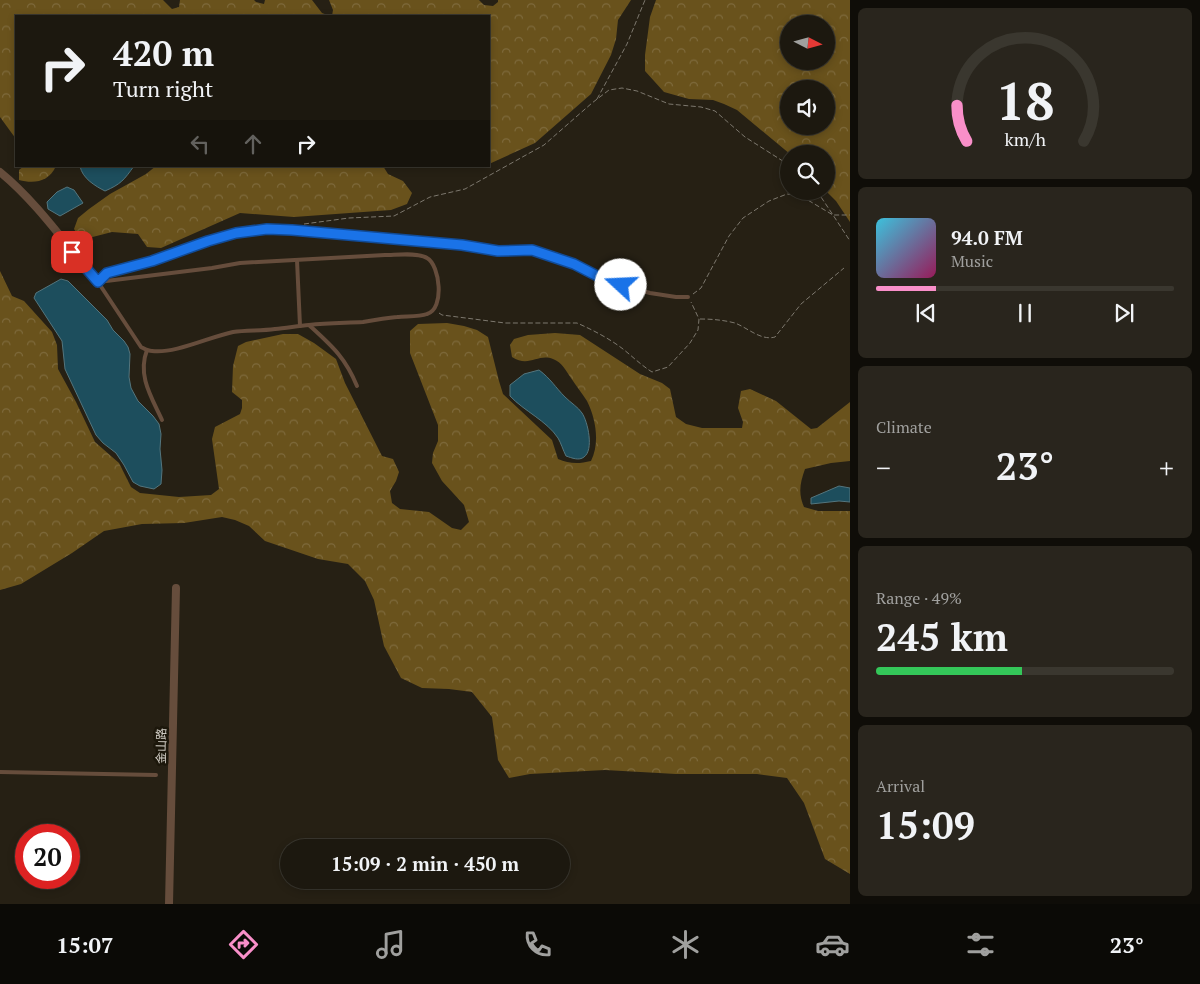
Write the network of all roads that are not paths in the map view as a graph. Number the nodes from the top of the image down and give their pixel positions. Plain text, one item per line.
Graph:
1 (0, 172) edge
2 (297, 260) junction
3 (98, 282) junction
4 (688, 297) road end
5 (309, 325) junction
6 (300, 326) junction
7 (147, 350) junction
8 (357, 386) dead end
9 (162, 420) dead end
10 (176, 588) dead end
11 (0, 772) edge
12 (156, 775) dead end
13 (169, 904) edge

1 - 3 street
2 - 3 lane
2 - 5 lane
2 - 6 lane
3 - 4 lane
3 - 7 lane
5 - 6 lane
5 - 8 lane
6 - 7 lane
7 - 9 lane
10 - 13 street, 金山路
11 - 12 lane

